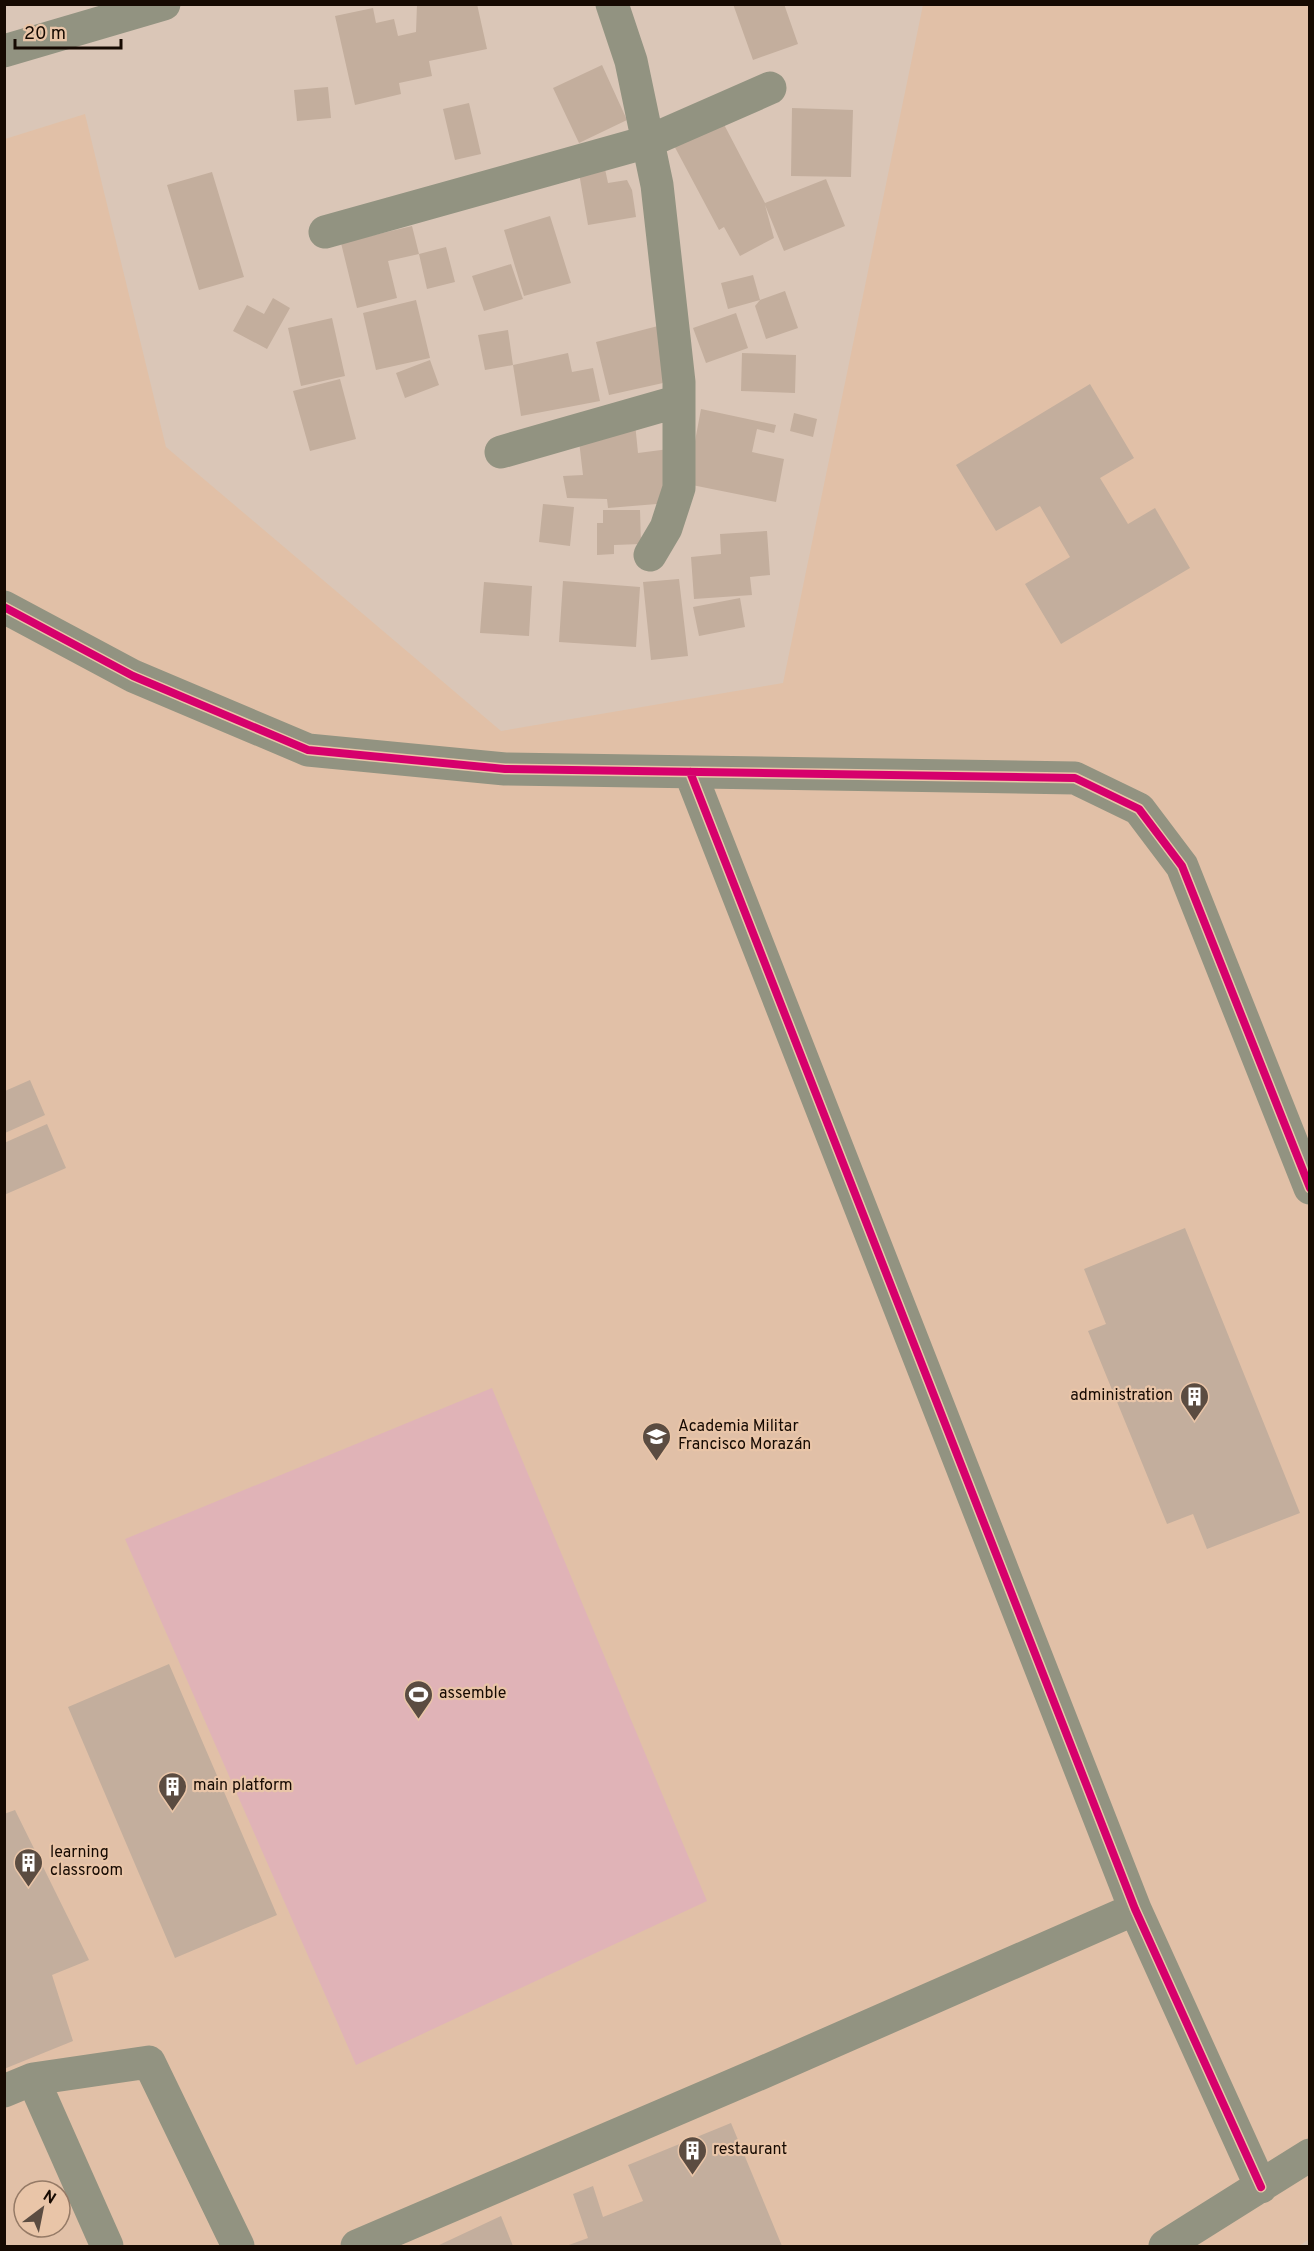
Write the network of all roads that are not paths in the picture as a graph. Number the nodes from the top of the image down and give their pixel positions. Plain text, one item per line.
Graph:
1 (164, 4) edge
2 (612, 4) edge
3 (4, 51) edge
4 (770, 88) dead end
5 (647, 142) junction
6 (325, 232) dead end
7 (679, 401) junction
8 (501, 452) dead end
9 (650, 555) dead end
10 (4, 607) edge
11 (690, 772) junction
12 (1310, 1188) edge
13 (1135, 1909) junction
14 (19, 2085) edge
15 (1310, 2155) edge
16 (1261, 2187) junction
17 (107, 2247) edge
18 (238, 2247) edge
19 (357, 2247) edge
20 (1165, 2247) edge

1 - 3 street
2 - 5 street
4 - 5 street
5 - 6 street
5 - 7 street
7 - 8 street
7 - 9 street
10 - 11 street
11 - 12 street
11 - 13 street
13 - 16 street
13 - 19 street
14 - 17 street
14 - 18 street
15 - 16 street
16 - 20 street

